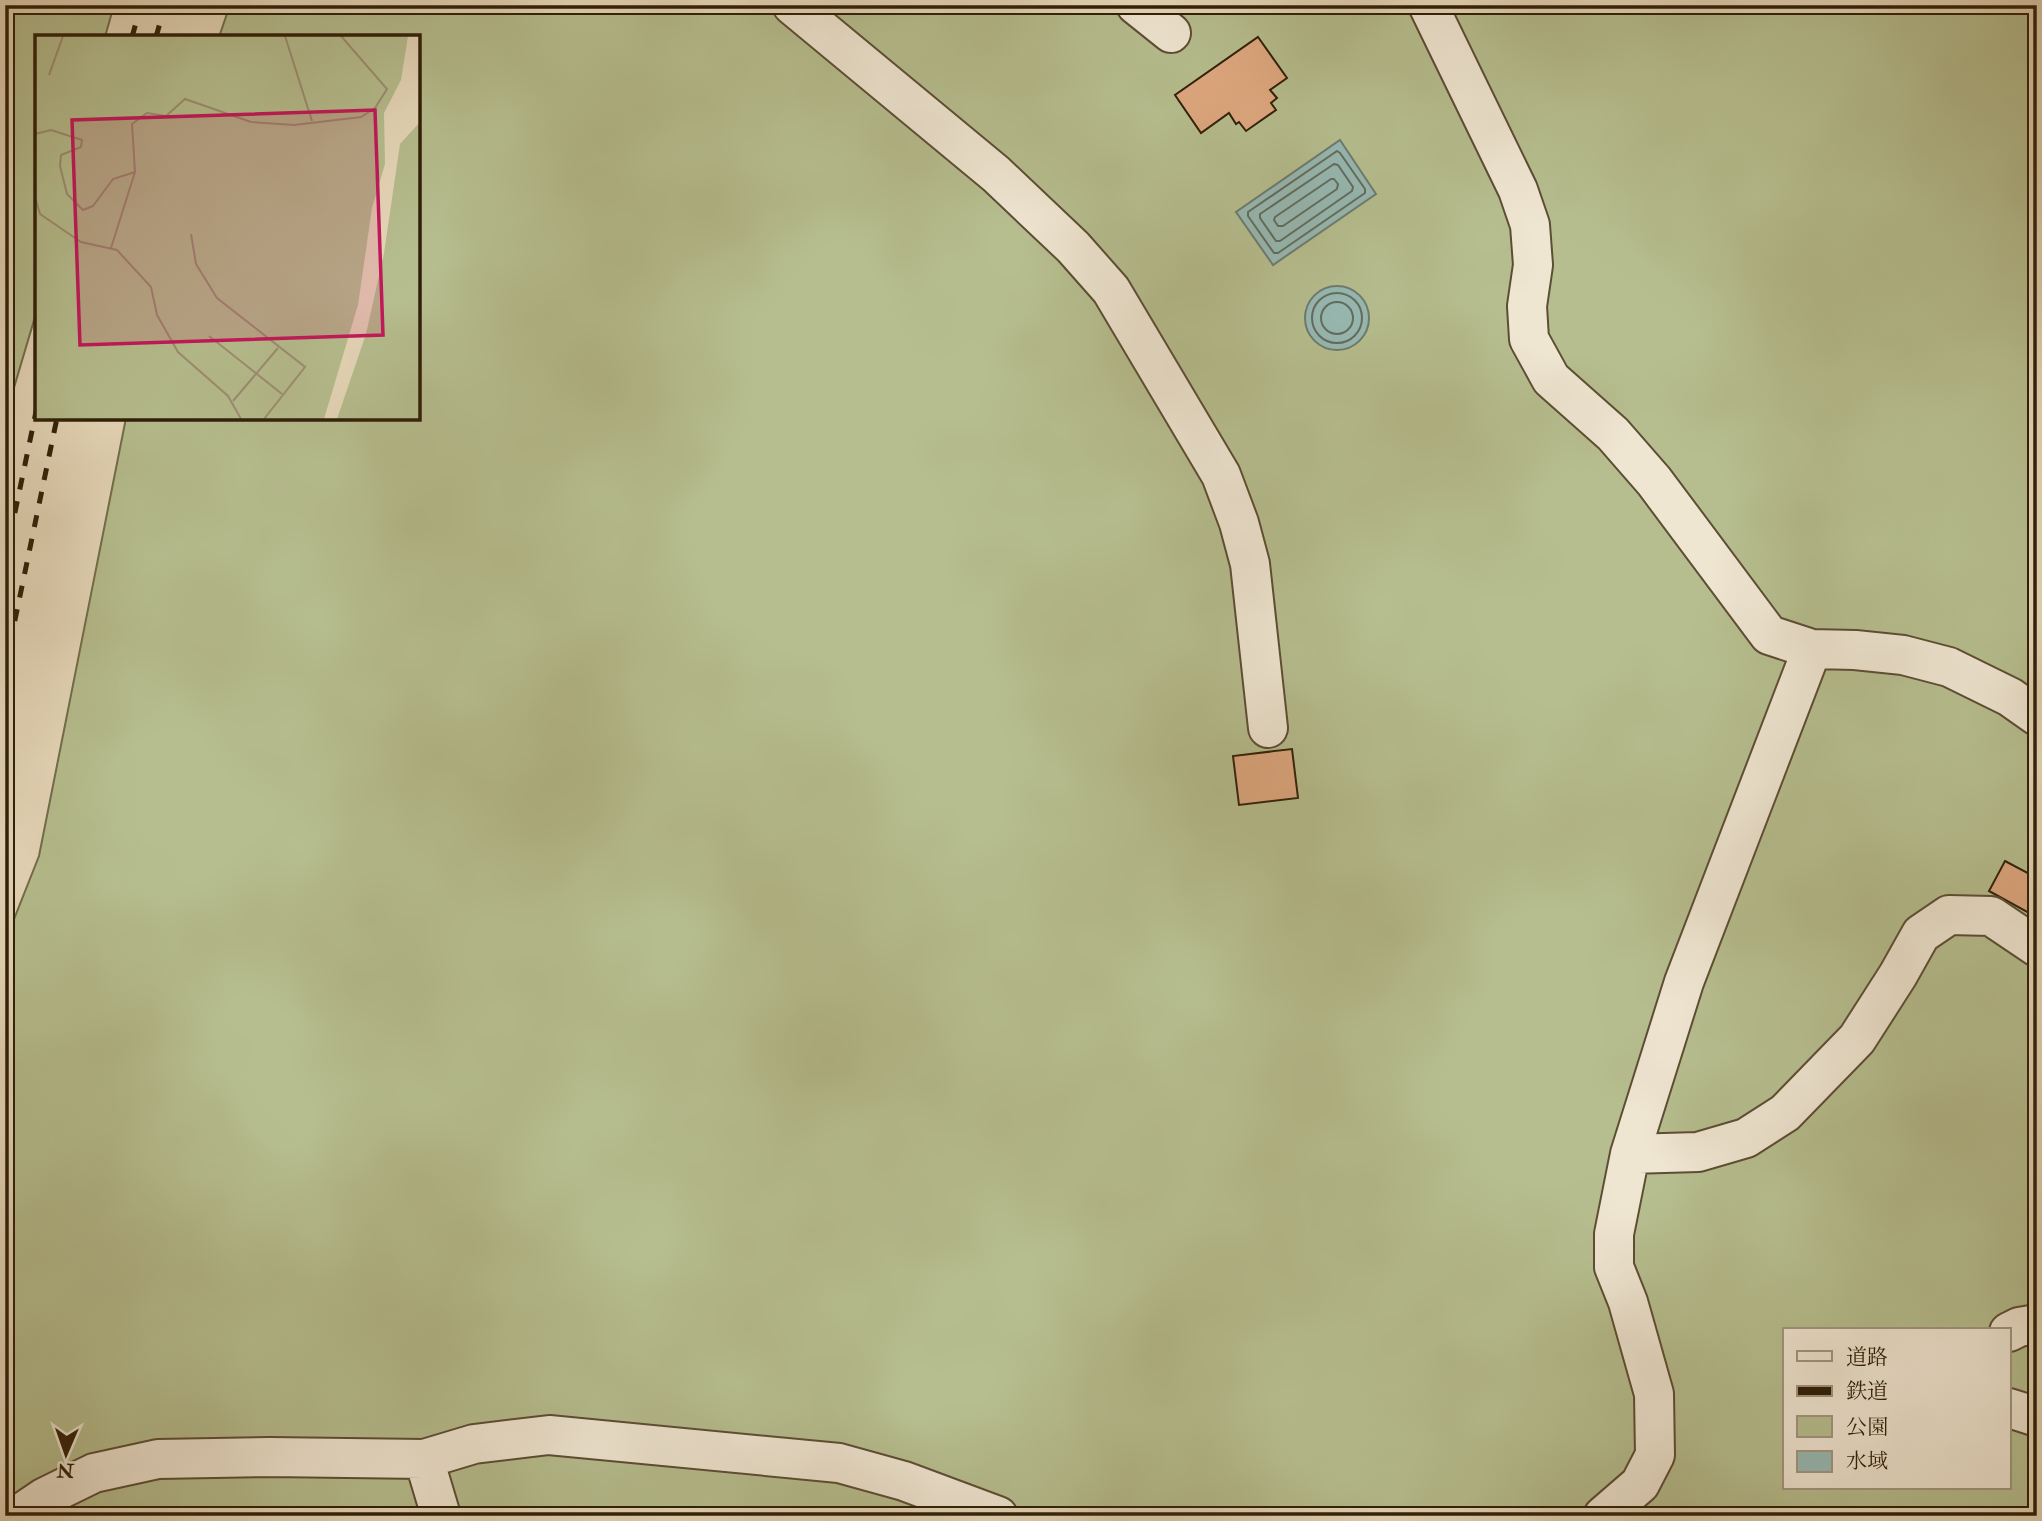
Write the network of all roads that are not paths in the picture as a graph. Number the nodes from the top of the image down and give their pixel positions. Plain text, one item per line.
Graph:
1 (792, 5) edge
2 (1136, 5) edge
3 (1428, 5) edge
4 (1171, 33) dead end
5 (1812, 649) junction
6 (2037, 716) edge
7 (1268, 728) dead end
8 (2037, 947) edge
9 (1630, 1154) junction
10 (2037, 1324) edge
11 (2010, 1332) edge
12 (2010, 1408) edge
13 (2037, 1417) edge
14 (424, 1459) junction
15 (17, 1516) edge
16 (441, 1516) edge
17 (998, 1516) edge
18 (1603, 1516) edge

1 - 7 lane
2 - 4 lane
3 - 5 lane
5 - 6 lane
5 - 9 lane
8 - 9 lane
9 - 18 lane
10 - 11 lane
12 - 13 lane
14 - 15 lane
14 - 16 lane
14 - 17 lane

